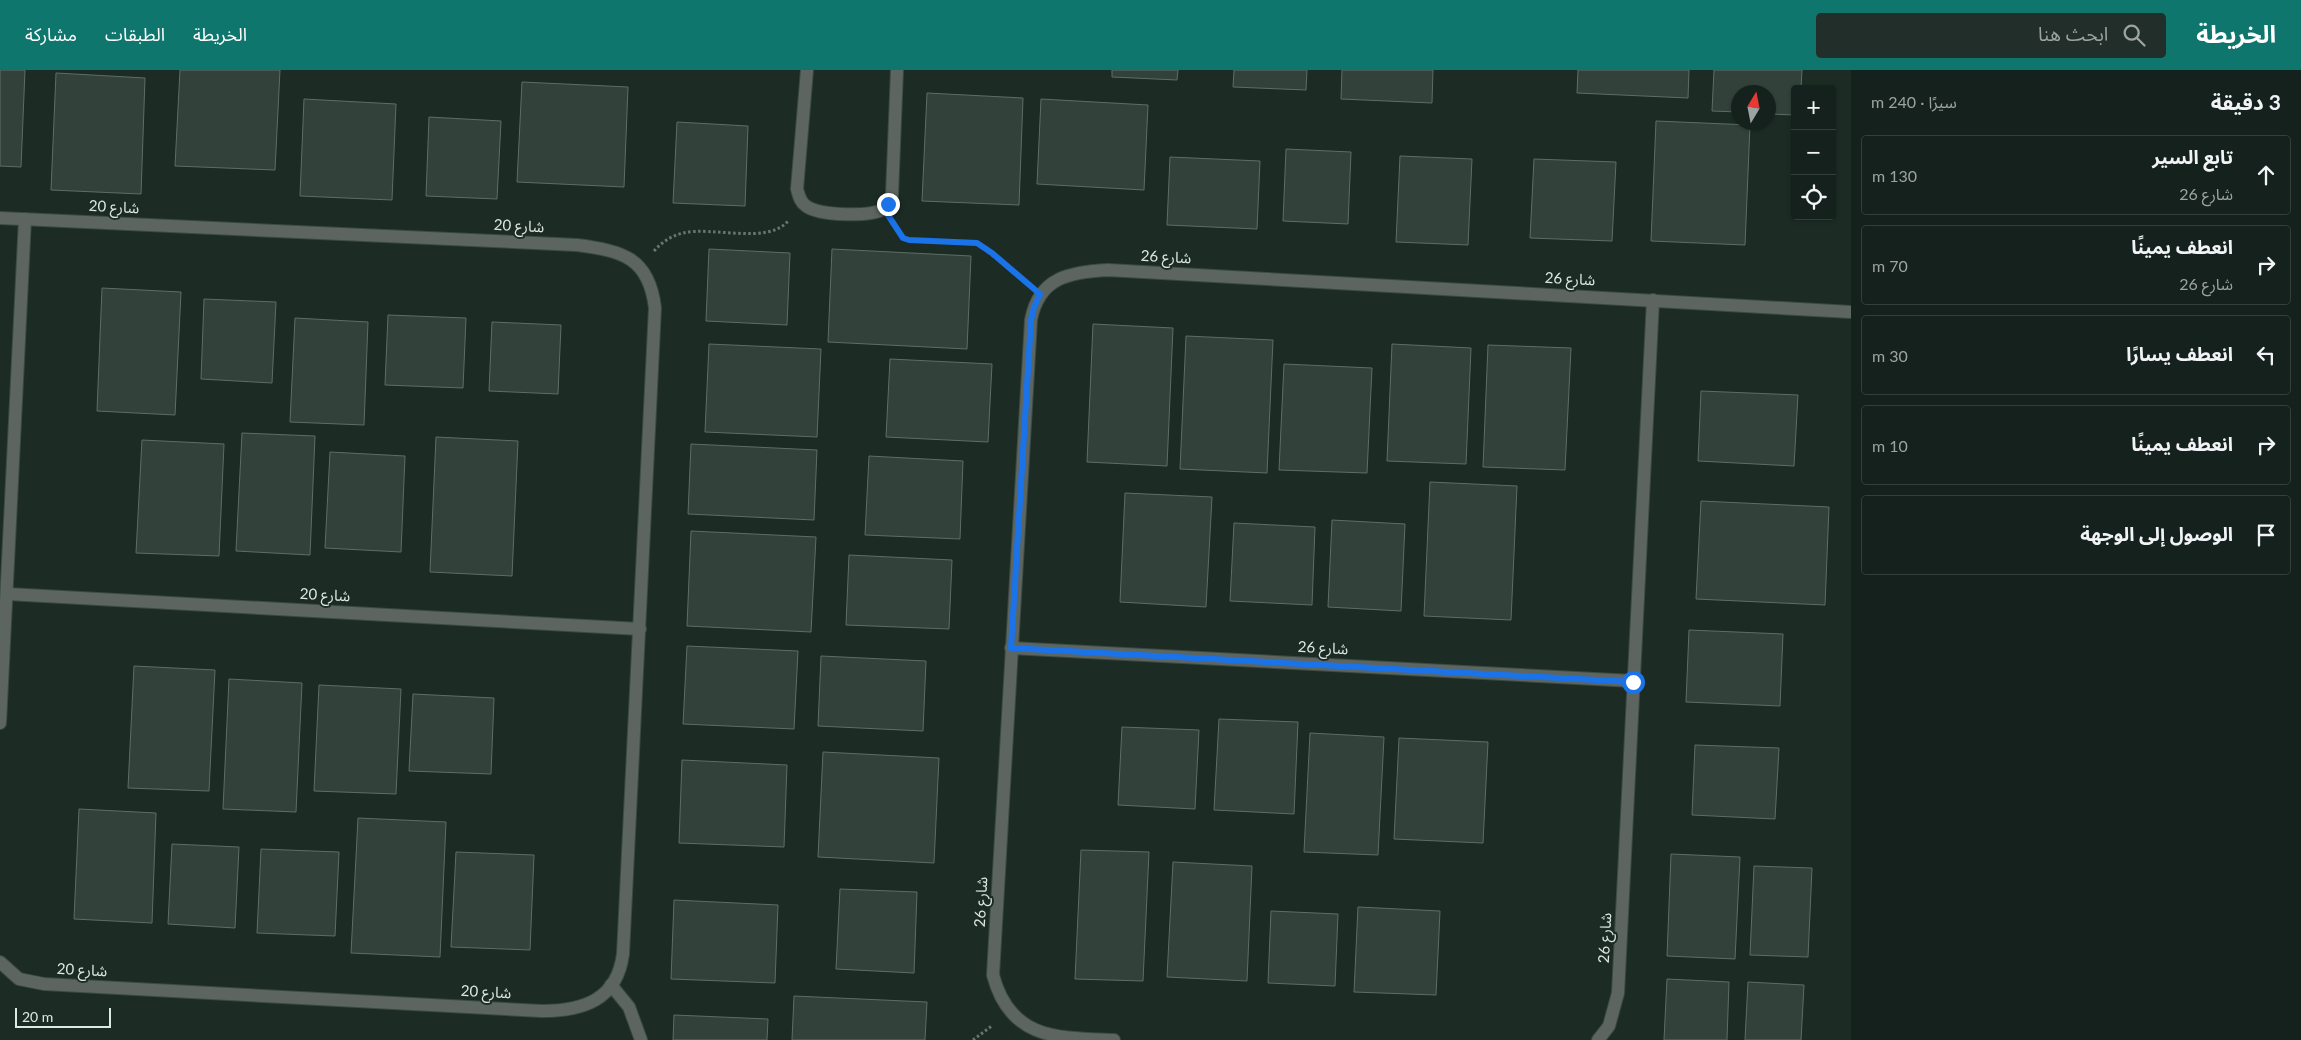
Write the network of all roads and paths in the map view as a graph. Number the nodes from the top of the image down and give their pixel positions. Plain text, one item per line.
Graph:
1 (807, 70) edge
2 (897, 70) edge
3 (802, 203) junction
4 (884, 209) junction
5 (0, 218) edge
6 (25, 219) junction
7 (640, 266) junction
8 (1040, 294) junction
9 (1653, 300) junction
10 (1851, 312) edge
11 (8, 594) junction
12 (640, 629) junction
13 (1011, 648) junction
14 (1633, 682) junction
15 (0, 723) edge
16 (0, 962) edge
17 (610, 985) junction
18 (641, 1040) edge
19 (1114, 1040) edge
20 (1598, 1040) edge

1 - 3 street
2 - 4 street
3 - 4 street
3 - 7 path
4 - 8 path
5 - 6 street, شارع 20
6 - 7 street, شارع 20
6 - 11 street
7 - 12 street, شارع 20
8 - 9 street, شارع 26
8 - 13 street, شارع 26
9 - 10 street, شارع 26
9 - 14 street, شارع 26
11 - 12 street, شارع 20
11 - 15 street
12 - 17 street, شارع 20
13 - 14 street, شارع 26
13 - 19 street, شارع 26
14 - 20 street, شارع 26
16 - 17 street, شارع 20
17 - 18 street

